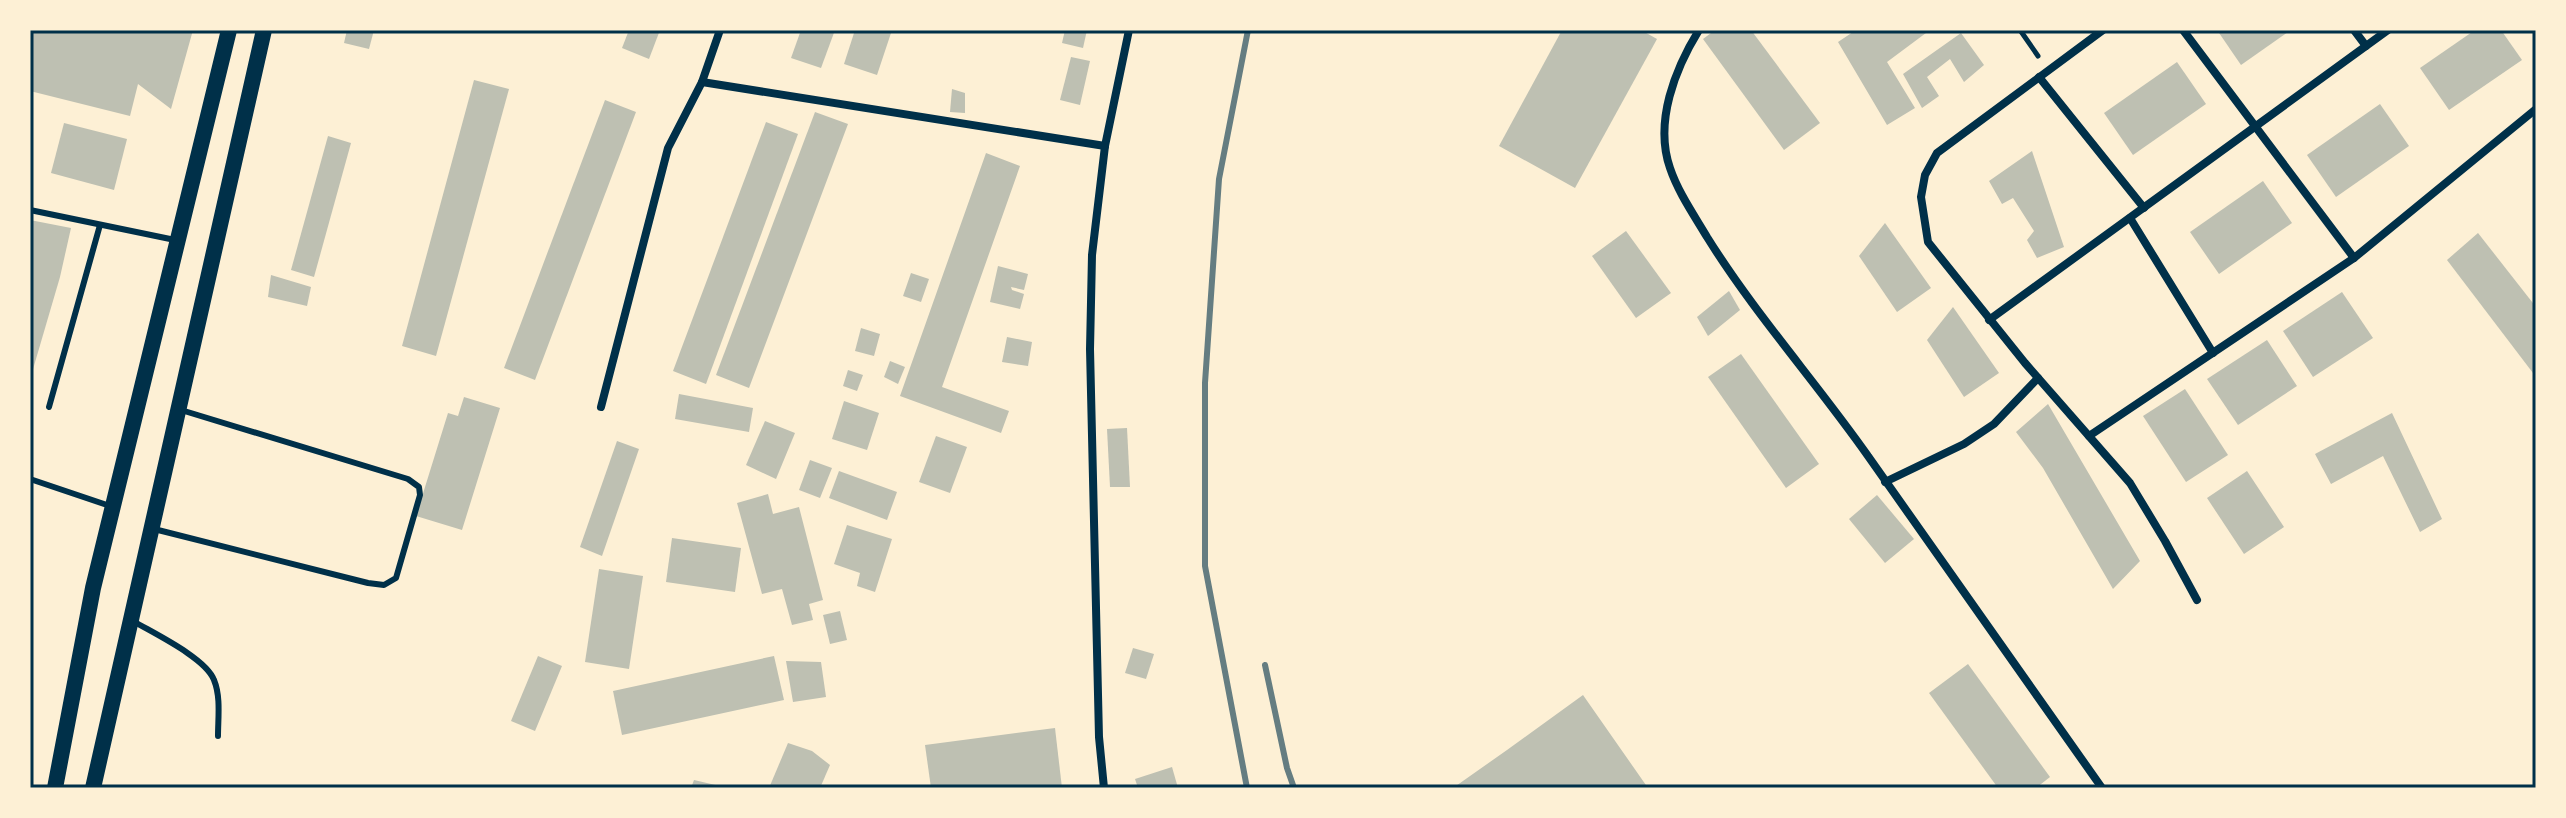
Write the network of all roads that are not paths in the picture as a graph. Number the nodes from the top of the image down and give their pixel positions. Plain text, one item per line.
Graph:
1 (229, 30) edge
2 (264, 30) edge
3 (720, 30) edge
4 (1129, 30) edge
5 (1699, 30) edge
6 (2103, 30) edge
7 (2183, 30) edge
8 (2354, 30) edge
9 (2388, 30) edge
10 (2366, 46) junction
11 (2039, 77) junction
12 (702, 82) junction
13 (2536, 109) edge
14 (2256, 127) junction
15 (1105, 146) junction
16 (2144, 208) junction
17 (30, 210) edge
18 (2130, 218) junction
19 (100, 225) junction
20 (178, 241) junction
21 (2354, 258) junction
22 (1989, 320) junction
23 (2213, 353) junction
24 (2038, 378) junction
25 (49, 407) dead end
26 (601, 407) dead end
27 (177, 410) junction
28 (2089, 436) junction
29 (30, 479) edge
30 (1885, 482) junction
31 (112, 507) junction
32 (151, 528) junction
33 (2197, 600) dead end
34 (130, 619) junction
35 (218, 736) dead end
36 (55, 788) edge
37 (93, 788) edge
38 (1104, 788) edge
39 (2102, 788) edge

1 - 20 main road
2 - 27 main road
3 - 12 street
4 - 15 street
5 - 30 street
6 - 11 street
7 - 14 street
8 - 10 street
9 - 10 street
10 - 14 street
11 - 16 street
11 - 22 street
12 - 15 street
12 - 26 street
13 - 21 street
14 - 16 street
14 - 21 street
15 - 38 street
16 - 18 street
17 - 19 lane
18 - 22 street
18 - 23 street
19 - 20 lane
19 - 25 lane
20 - 31 main road
21 - 23 street
22 - 24 street
23 - 28 street
24 - 28 street
24 - 30 street
27 - 32 main road
27 - 32 lane
28 - 33 street
29 - 31 lane
30 - 39 street
31 - 36 main road
32 - 34 main road
34 - 35 lane
34 - 37 main road

